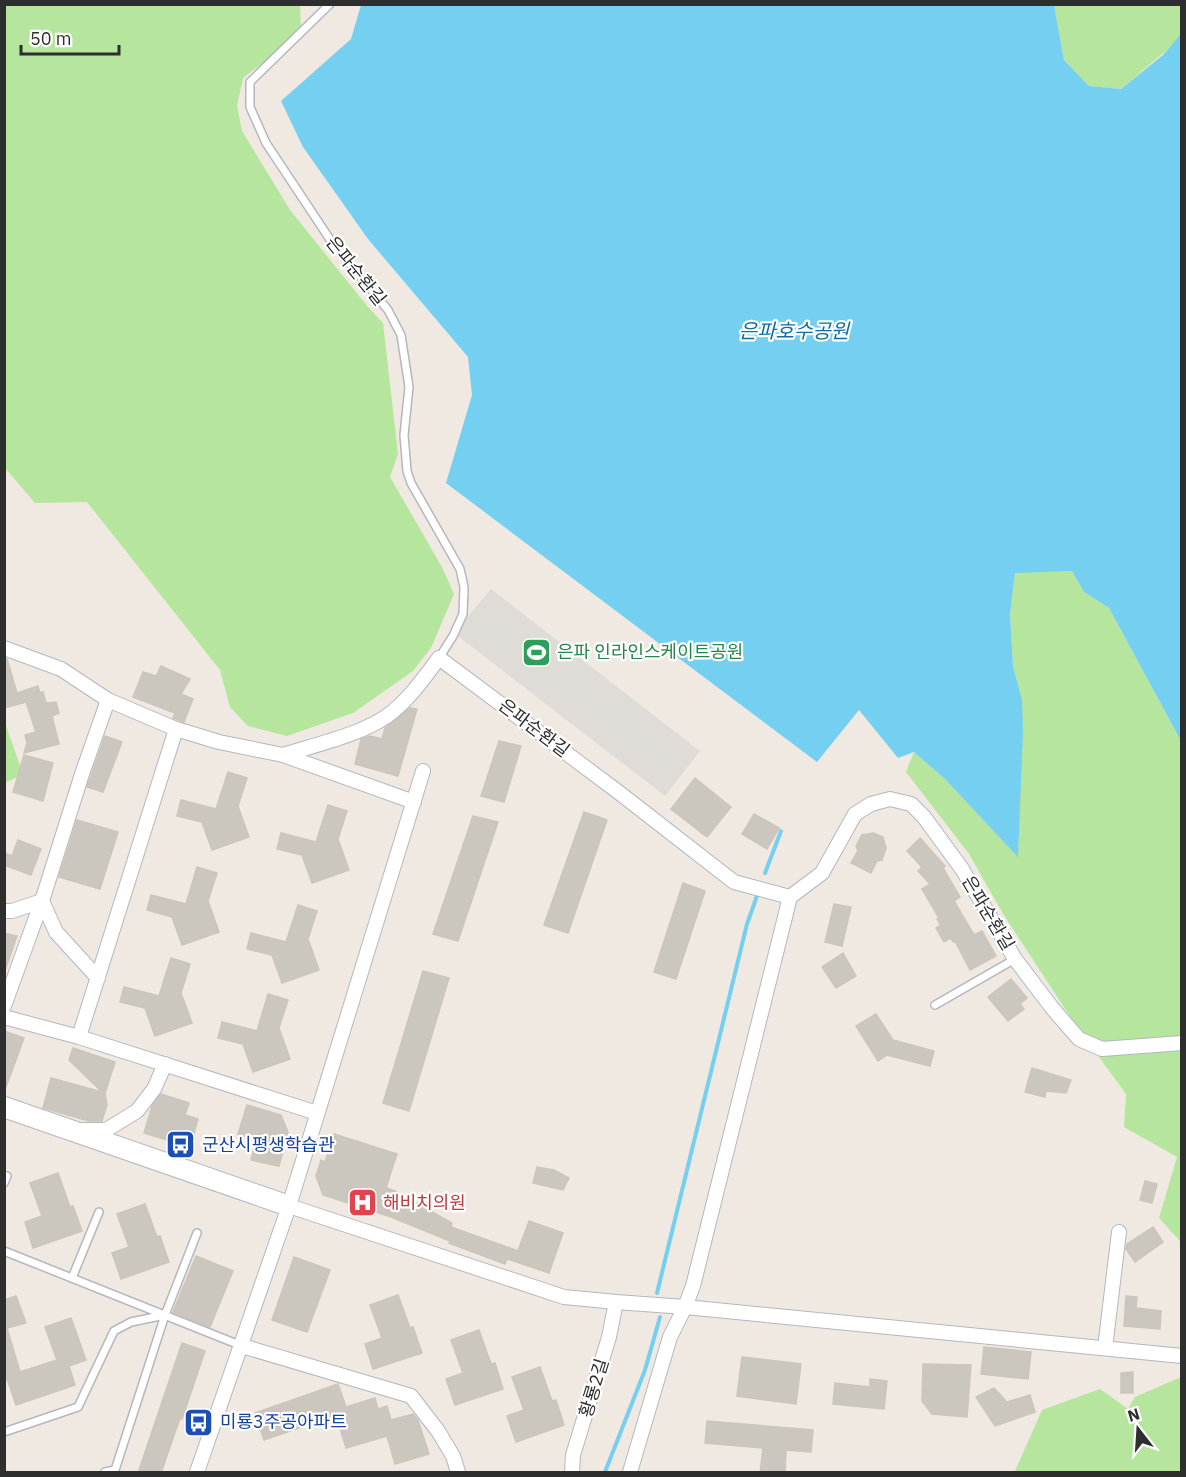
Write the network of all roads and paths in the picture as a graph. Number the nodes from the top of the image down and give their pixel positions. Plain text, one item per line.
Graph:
1 (330, 4) edge
2 (4, 648) edge
3 (439, 658) junction
4 (108, 700) junction
5 (176, 729) junction
6 (283, 755) junction
7 (423, 771) dead end
8 (414, 802) junction
9 (790, 897) junction
10 (42, 901) junction
11 (4, 911) edge
12 (1015, 959) junction
13 (98, 978) junction
14 (935, 1005) dead end
15 (4, 1006) edge
16 (4, 1017) edge
17 (79, 1037) junction
18 (1182, 1043) edge
19 (165, 1064) junction
20 (4, 1107) edge
21 (317, 1113) junction
22 (73, 1129) junction
23 (289, 1206) junction
24 (99, 1212) dead end
25 (1119, 1232) dead end
26 (197, 1233) dead end
27 (4, 1251) edge
28 (72, 1278) junction
29 (616, 1302) junction
30 (685, 1307) junction
31 (165, 1316) junction
32 (242, 1346) junction
33 (1105, 1348) junction
34 (1182, 1356) edge
35 (4, 1432) edge
36 (105, 1473) edge
37 (197, 1473) edge
38 (458, 1473) edge
39 (572, 1473) edge
40 (630, 1473) edge

1 - 3 lane, 은파순환길
2 - 4 street
3 - 6 street
3 - 9 street, 은파순환길
4 - 5 street
4 - 10 street
5 - 6 street
5 - 13 street
6 - 8 street
7 - 8 street
8 - 21 street
9 - 12 street, 은파순환길
9 - 30 street
10 - 11 street
10 - 13 street
10 - 15 street
12 - 14 lane
12 - 18 street, 은파순환길
13 - 17 street
16 - 17 street
17 - 19 street
19 - 21 street
19 - 22 street
20 - 22 street
21 - 23 street
22 - 23 street
23 - 29 street
23 - 32 street
24 - 28 lane
25 - 33 street
26 - 31 lane
27 - 28 lane
28 - 31 lane
29 - 30 street
29 - 39 street, 황룡2길
30 - 33 street
30 - 40 street
31 - 32 lane
31 - 35 lane
31 - 36 lane
32 - 37 street
32 - 38 street
33 - 34 street

